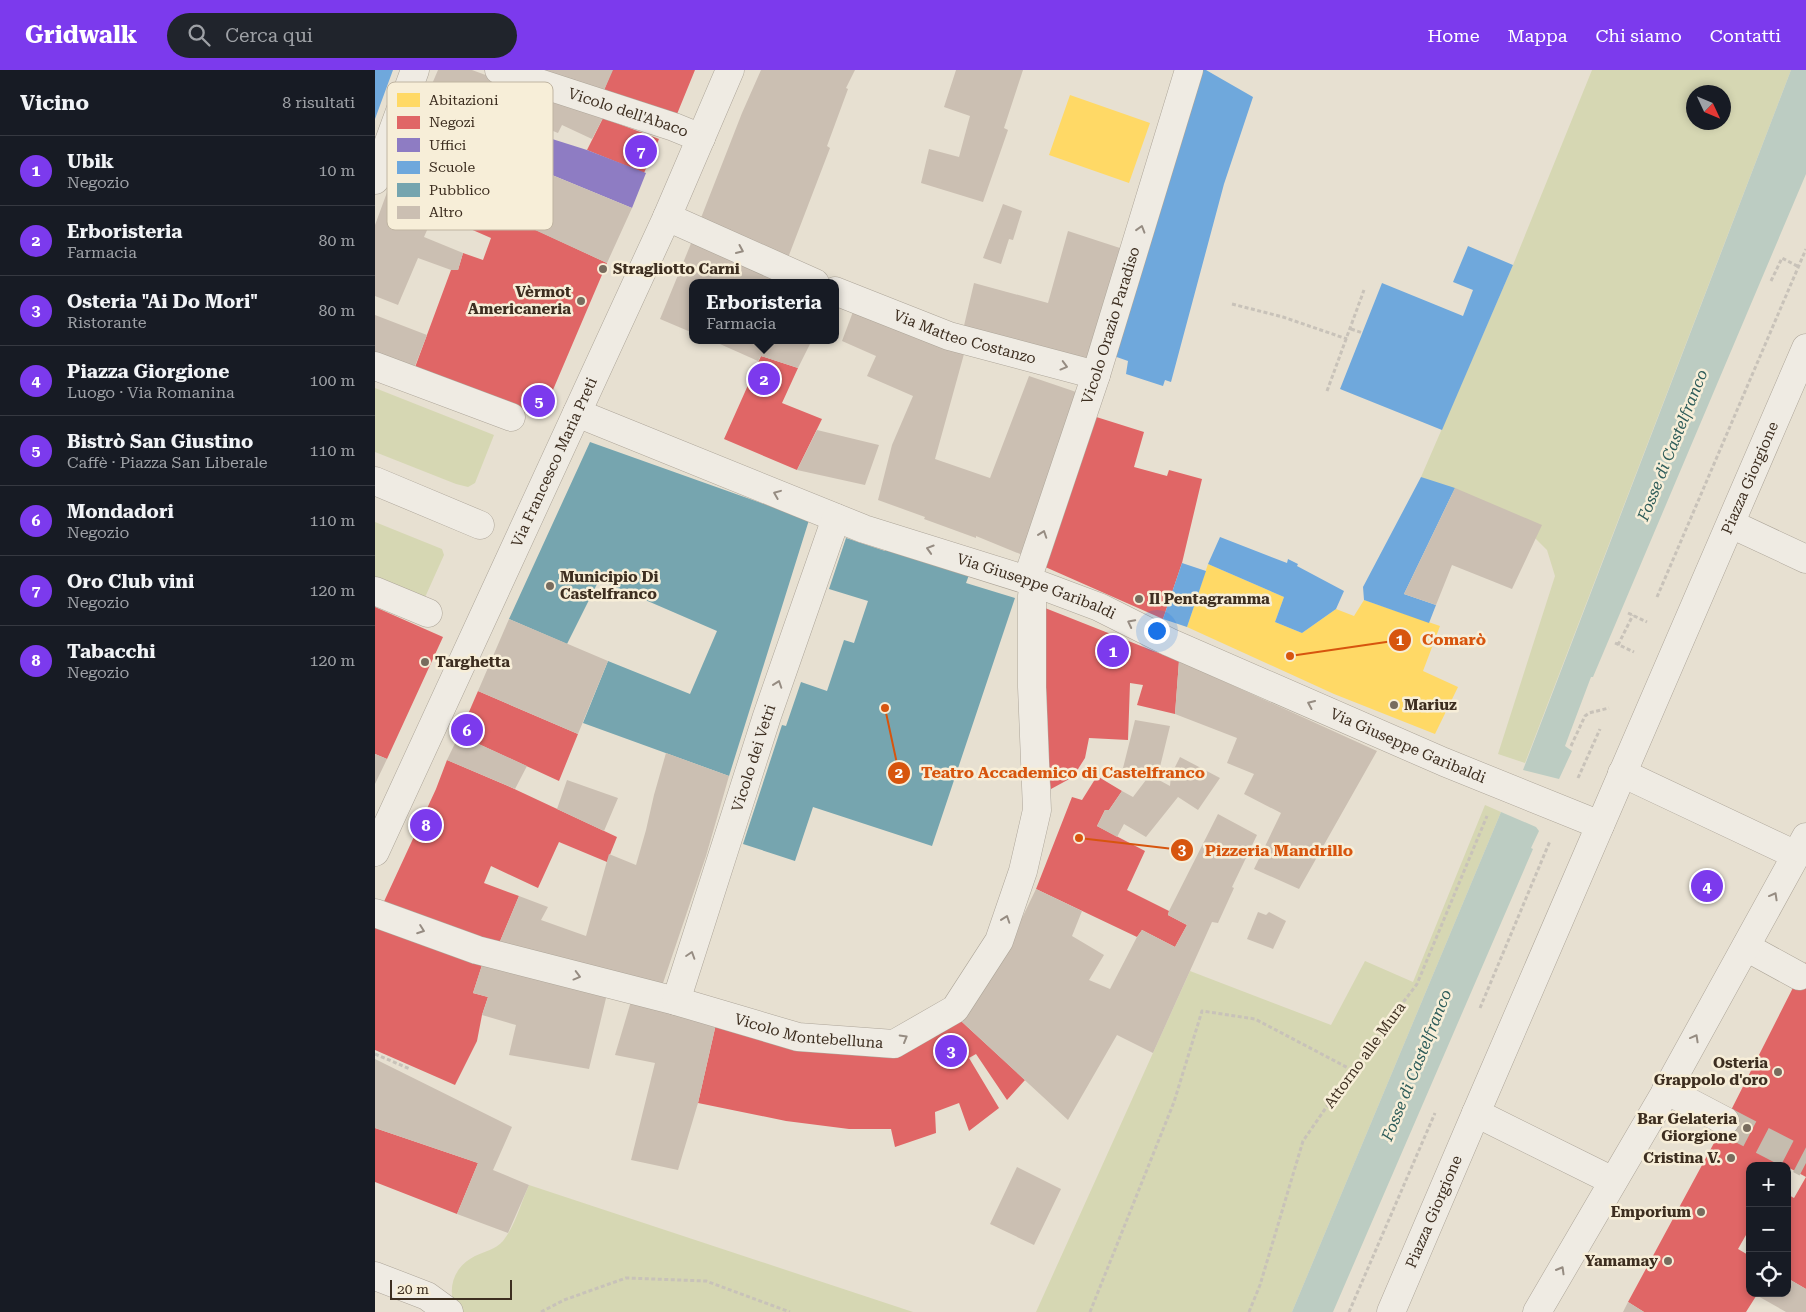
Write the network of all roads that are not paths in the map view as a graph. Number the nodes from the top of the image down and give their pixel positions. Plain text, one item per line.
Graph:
1 (415, 70) edge
2 (499, 70) edge
3 (730, 70) edge
4 (1189, 70) edge
5 (411, 82) edge
6 (535, 82) edge
7 (553, 88) edge
8 (701, 138) junction
9 (387, 147) edge
10 (375, 180) edge
11 (667, 217) junction
12 (806, 279) edge
13 (839, 293) edge
14 (1806, 348) edge
15 (375, 366) edge
16 (1097, 375) junction
17 (577, 413) junction
18 (511, 417) dead end
19 (375, 481) edge
20 (837, 518) junction
21 (1731, 524) junction
22 (480, 525) dead end
23 (1806, 559) edge
24 (1031, 582) junction
25 (375, 591) edge
26 (428, 613) dead end
27 (1622, 773) junction
28 (1600, 825) junction
29 (1803, 845) edge
30 (375, 852) edge
31 (375, 913) edge
32 (1746, 947) junction
33 (1799, 976) dead end
34 (676, 1001) junction
35 (1666, 1090) junction
36 (1475, 1113) junction
37 (1725, 1122) tunnel mouth
38 (1613, 1181) junction
39 (375, 1276) edge
40 (449, 1312) edge
41 (1391, 1312) edge
42 (1537, 1312) edge

1 - 5 street
2 - 6 street, Vicolo dell'Abaco
3 - 8 street, Via Francesco Maria Preti
16 -> 4 street, Vicolo Orazio Paradiso
7 - 8 street, Vicolo dell'Abaco
8 - 11 street, Via Francesco Maria Preti
9 - 10 street
11 -> 12 street
11 - 17 street, Via Francesco Maria Preti
13 -> 16 street, Via Matteo Costanzo
14 - 21 street, Piazza Giorgione
15 - 18 street
24 -> 16 street, Vicolo Orazio Paradiso
20 -> 17 street, Via Giuseppe Garibaldi
17 - 30 street, Via Francesco Maria Preti
19 - 22 street
24 -> 20 street, Via Giuseppe Garibaldi
34 -> 20 street, Vicolo dei Vetri
21 - 23 street
21 - 27 street, Piazza Giorgione
28 -> 24 street, Via Giuseppe Garibaldi
34 -> 24 street, Vicolo Montebelluna
25 - 26 street
27 - 28 street, Piazza Giorgione
27 - 29 street
28 - 36 street, Piazza Giorgione
32 -> 29 street
31 -> 34 street, Vicolo Montebelluna
32 - 33 street
35 -> 32 street
35 - 37 street
35 - 38 street
36 - 38 street
36 - 41 street, Piazza Giorgione
42 -> 38 street
39 - 40 street

